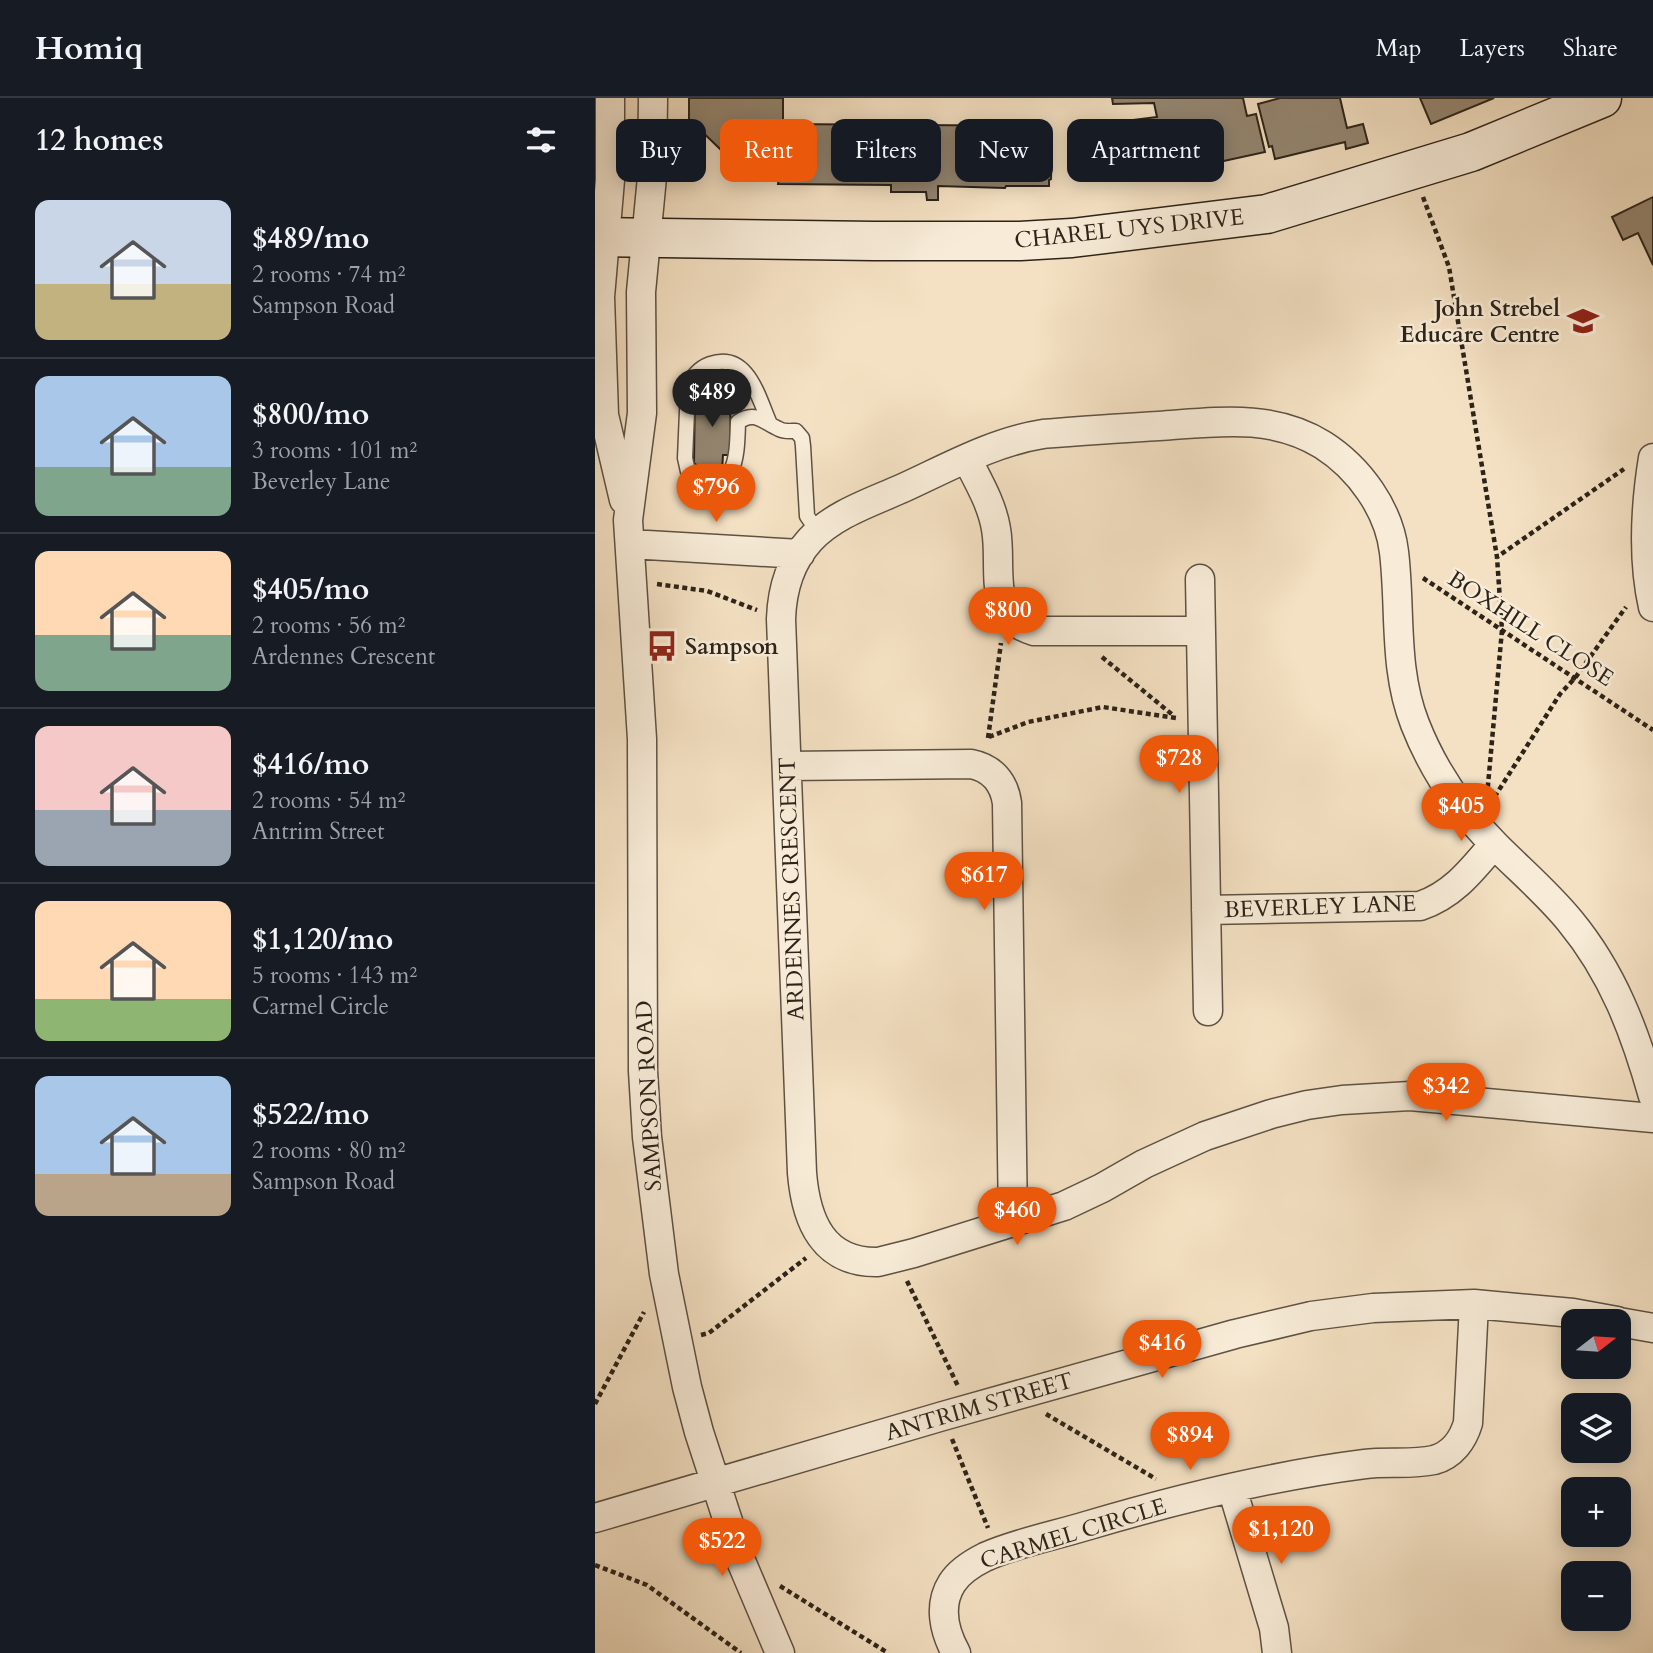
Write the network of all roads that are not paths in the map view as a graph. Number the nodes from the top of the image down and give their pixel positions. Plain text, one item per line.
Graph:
1 (610, 98) edge
2 (653, 98) edge
3 (1602, 98) edge
4 (600, 237) edge
5 (646, 238) junction
6 (770, 424) junction
7 (967, 459) junction
8 (1650, 486) edge
9 (629, 532) junction
10 (818, 532) junction
11 (800, 554) junction
12 (1201, 579) dead end
13 (1653, 607) edge
14 (1201, 631) junction
15 (787, 766) junction
16 (1494, 844) junction
17 (1206, 910) junction
18 (1208, 1011) dead end
19 (1653, 1096) edge
20 (1653, 1118) edge
21 (1013, 1223) junction
22 (1474, 1304) junction
23 (1561, 1312) edge
24 (1631, 1324) edge
25 (1653, 1328) edge
26 (715, 1482) junction
27 (1232, 1488) junction
28 (595, 1518) edge
29 (780, 1653) edge
30 (956, 1653) edge
31 (1277, 1653) edge

1 - 4 street, SAMPSON ROAD
2 - 5 street, SAMPSON ROAD
3 - 5 main road, CHAREL UYS DRIVE
4 - 5 main road, CHAREL UYS DRIVE
4 - 9 street, SAMPSON ROAD
5 - 9 street, SAMPSON ROAD
6 - 6 lane
6 - 10 lane
7 - 10 street, ARDENNES CRESCENT
7 - 14 street
7 - 16 street, ARDENNES CRESCENT
8 - 13 street
9 - 11 street
9 - 26 street, SAMPSON ROAD
10 - 11 street, ARDENNES CRESCENT
11 - 15 street, ARDENNES CRESCENT
12 - 14 street, BEVERLEY LANE
14 - 17 street, BEVERLEY LANE
15 - 21 street
15 - 21 street, ARDENNES CRESCENT
16 - 17 street, BEVERLEY LANE
16 - 19 street, ARDENNES CRESCENT
17 - 18 street, BEVERLEY LANE
20 - 21 street
22 - 23 street, ANTRIM STREET
22 - 26 street, ANTRIM STREET
22 - 27 street, CARMEL CIRCLE
24 - 25 street, ANTRIM STREET
26 - 28 street, ANTRIM STREET
26 - 29 street, SAMPSON ROAD
27 - 30 street, CARMEL CIRCLE
27 - 31 street

